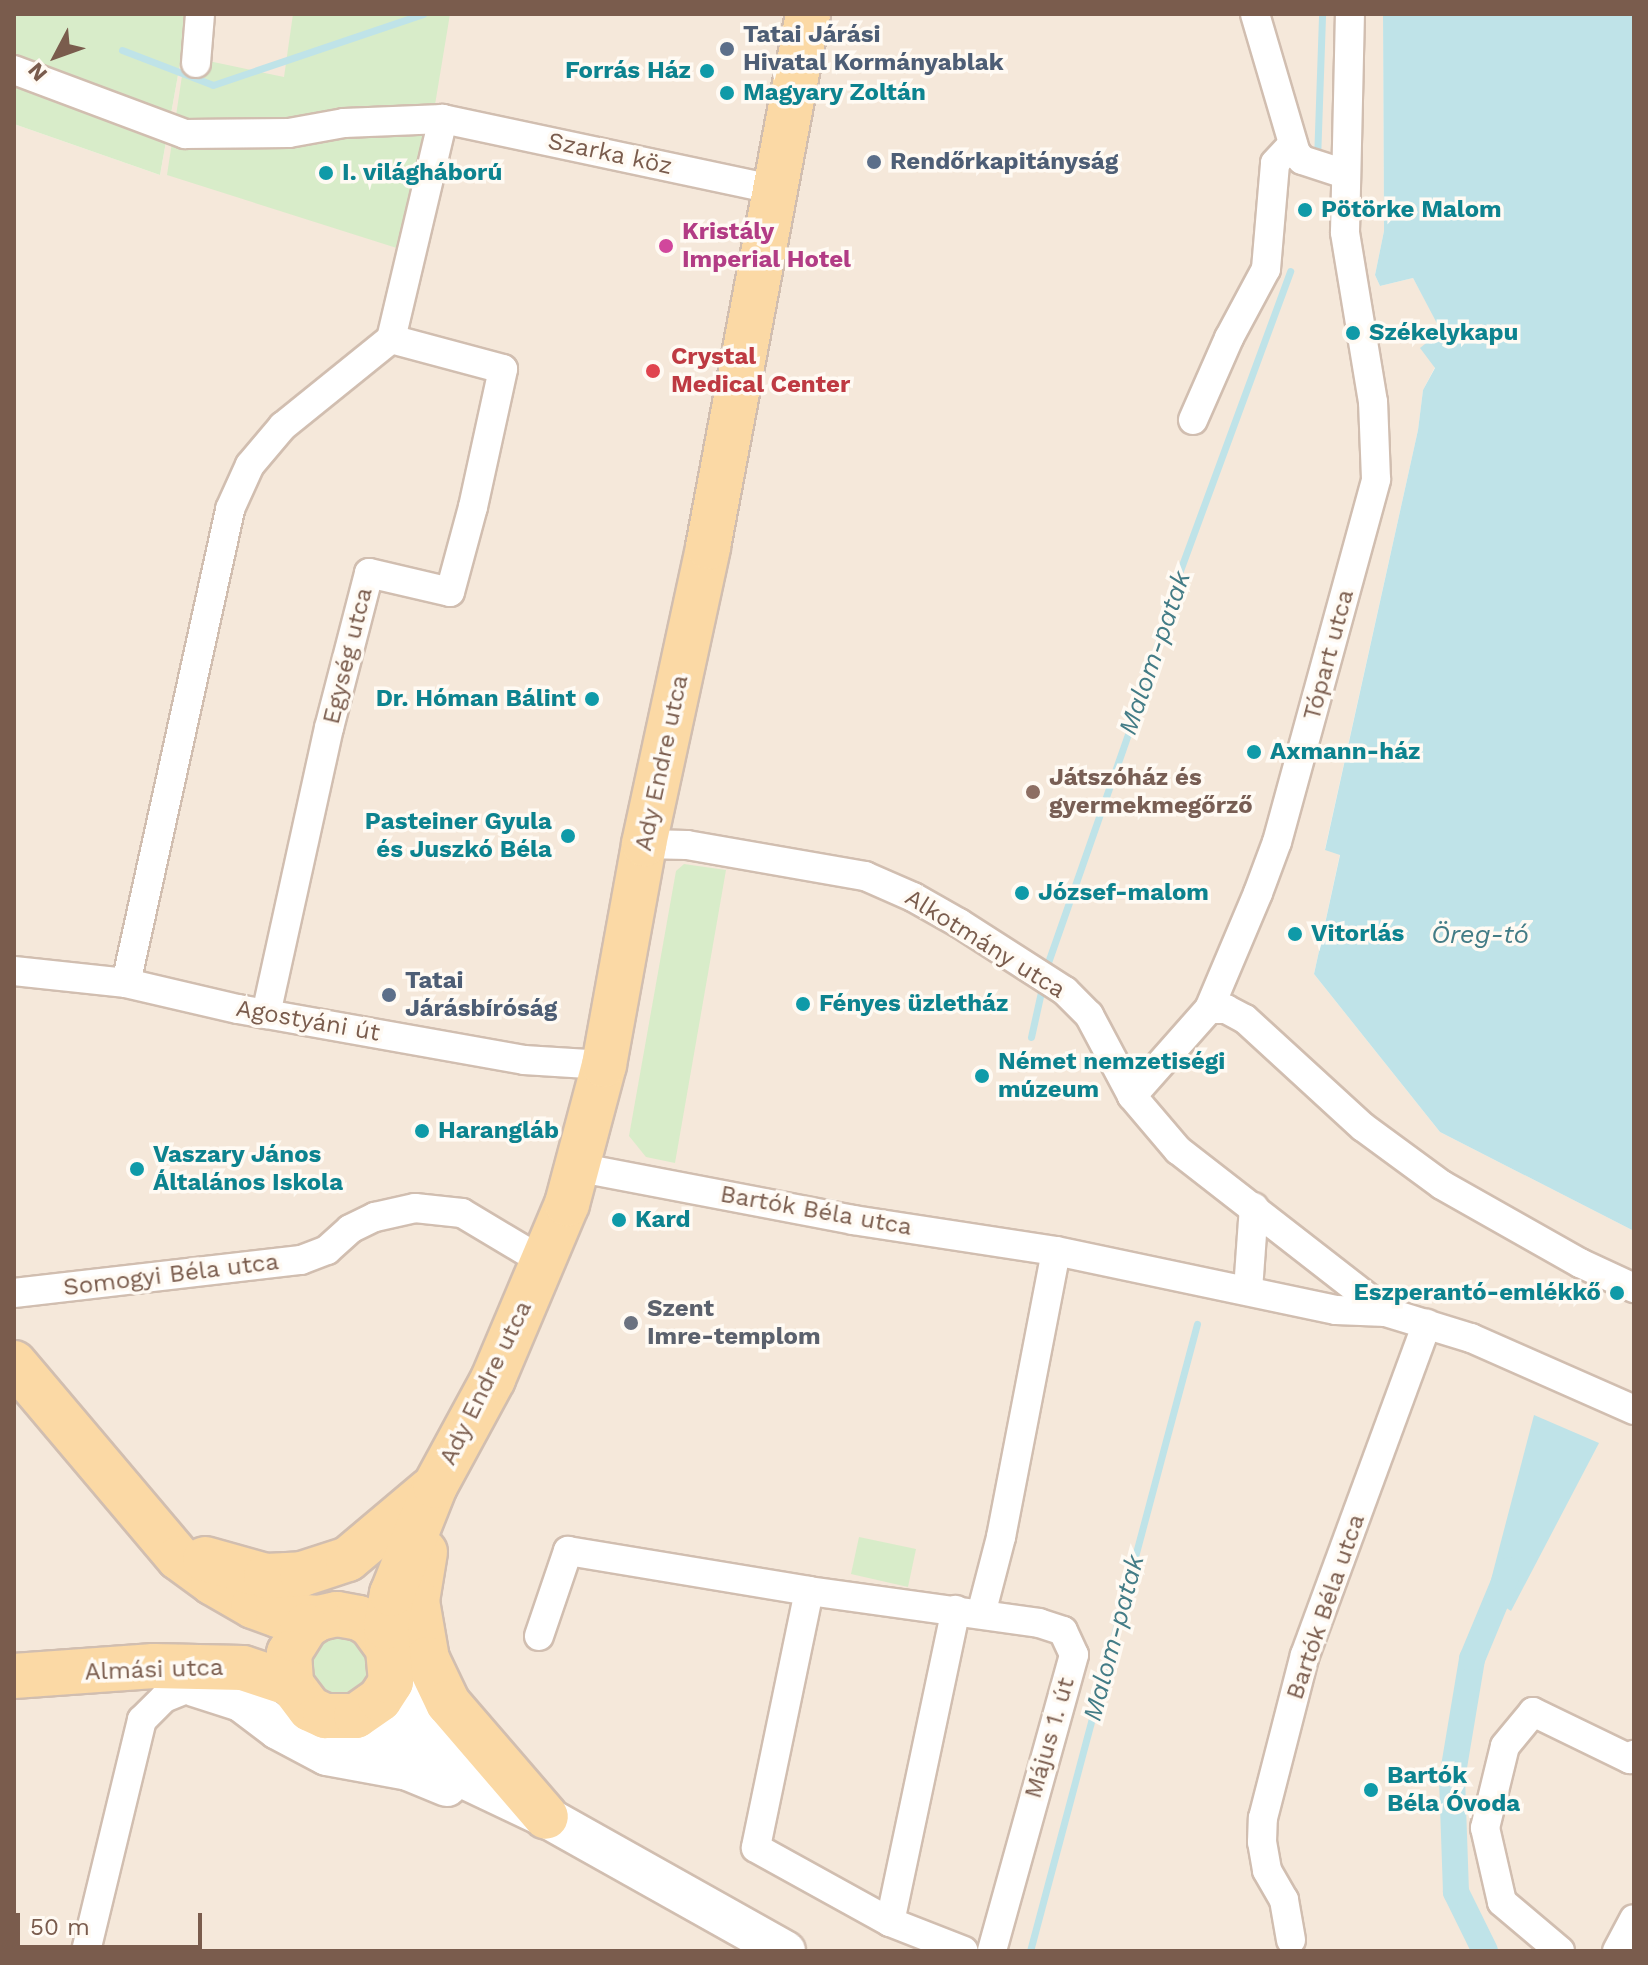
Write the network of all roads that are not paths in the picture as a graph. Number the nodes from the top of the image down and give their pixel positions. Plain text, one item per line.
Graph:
1 (200, 14) edge
2 (808, 14) edge
3 (1255, 14) edge
4 (1350, 14) edge
5 (196, 63) dead end
6 (14, 70) edge
7 (443, 119) junction
8 (1316, 161) junction
9 (776, 190) junction
10 (391, 339) junction
11 (1193, 420) dead end
12 (644, 844) junction
13 (14, 971) edge
14 (126, 983) junction
15 (1209, 1009) junction
16 (266, 1014) junction
17 (604, 1065) junction
18 (1132, 1096) junction
19 (576, 1167) junction
20 (1254, 1207) junction
21 (1056, 1251) junction
22 (544, 1262) junction
23 (1634, 1288) edge
24 (1248, 1290) junction
25 (14, 1293) edge
26 (1386, 1312) junction
27 (1427, 1324) junction
28 (14, 1363) edge
29 (1634, 1410) edge
30 (435, 1486) junction
31 (138, 1513) junction
32 (809, 1591) junction
33 (968, 1612) junction
34 (328, 1616) junction
35 (539, 1636) dead end
36 (389, 1665) junction
37 (62, 1673) junction
38 (14, 1676) edge
39 (122, 1679) junction
40 (291, 1684) junction
41 (194, 1686) junction
42 (341, 1718) junction
43 (142, 1720) junction
44 (1634, 1755) edge
45 (546, 1817) junction
46 (1634, 1919) edge
47 (890, 1922) junction
48 (1291, 1940) dead end
49 (86, 1951) edge
50 (785, 1951) edge
51 (964, 1951) edge
52 (992, 1951) edge
53 (1560, 1951) edge
54 (1617, 1951) edge

1 - 5 street
2 - 9 main road, Ady Endre utca
3 - 8 street, Tópart utca
4 - 8 street, Tópart utca
6 - 7 street, Szarka köz
7 - 9 street, Szarka köz
7 - 10 street
8 - 11 street, Tópart utca
8 - 15 street, Tópart utca
9 - 12 main road, Ady Endre utca
10 - 14 street
10 - 16 street, Egység utca
12 - 17 main road, Ady Endre utca
12 - 18 street, Alkotmány utca
13 - 14 street, Agostyáni út
14 - 16 street, Agostyáni út
15 - 18 street, Tópart utca
15 - 23 street
16 - 17 street, Agostyáni út
17 - 19 main road, Ady Endre utca
18 - 20 street, Alkotmány utca
19 - 21 street, Bartók Béla utca
19 - 22 main road, Ady Endre utca
20 - 24 street
20 - 26 street, Alkotmány utca
21 - 24 street, Bartók Béla utca
21 - 33 street
22 - 25 street, Somogyi Béla utca
22 - 30 main road, Ady Endre utca
24 - 26 street, Bartók Béla utca
26 - 27 street, Bartók Béla utca
27 - 29 street, Bartók Béla utca
27 - 48 street, Bartók Béla utca
28 - 31 main road
30 - 31 main road
30 - 34 main road
30 - 36 main road
30 - 45 main road
31 - 34 main road
32 - 33 street, Május 1. út
32 - 35 street, Május 1. út
32 - 47 street
33 - 47 street
33 - 52 street, Május 1. út
34 - 36 main road
34 - 40 main road
36 - 42 main road
36 - 45 main road
37 - 38 main road, Almási utca
37 - 39 main road
37 - 40 main road, Almási utca
39 - 41 main road
39 - 43 street
40 - 42 main road
41 - 43 street
41 - 45 main road
42 - 45 main road
43 - 49 street
44 - 53 street
45 - 50 main road
46 - 54 street
47 - 51 street

